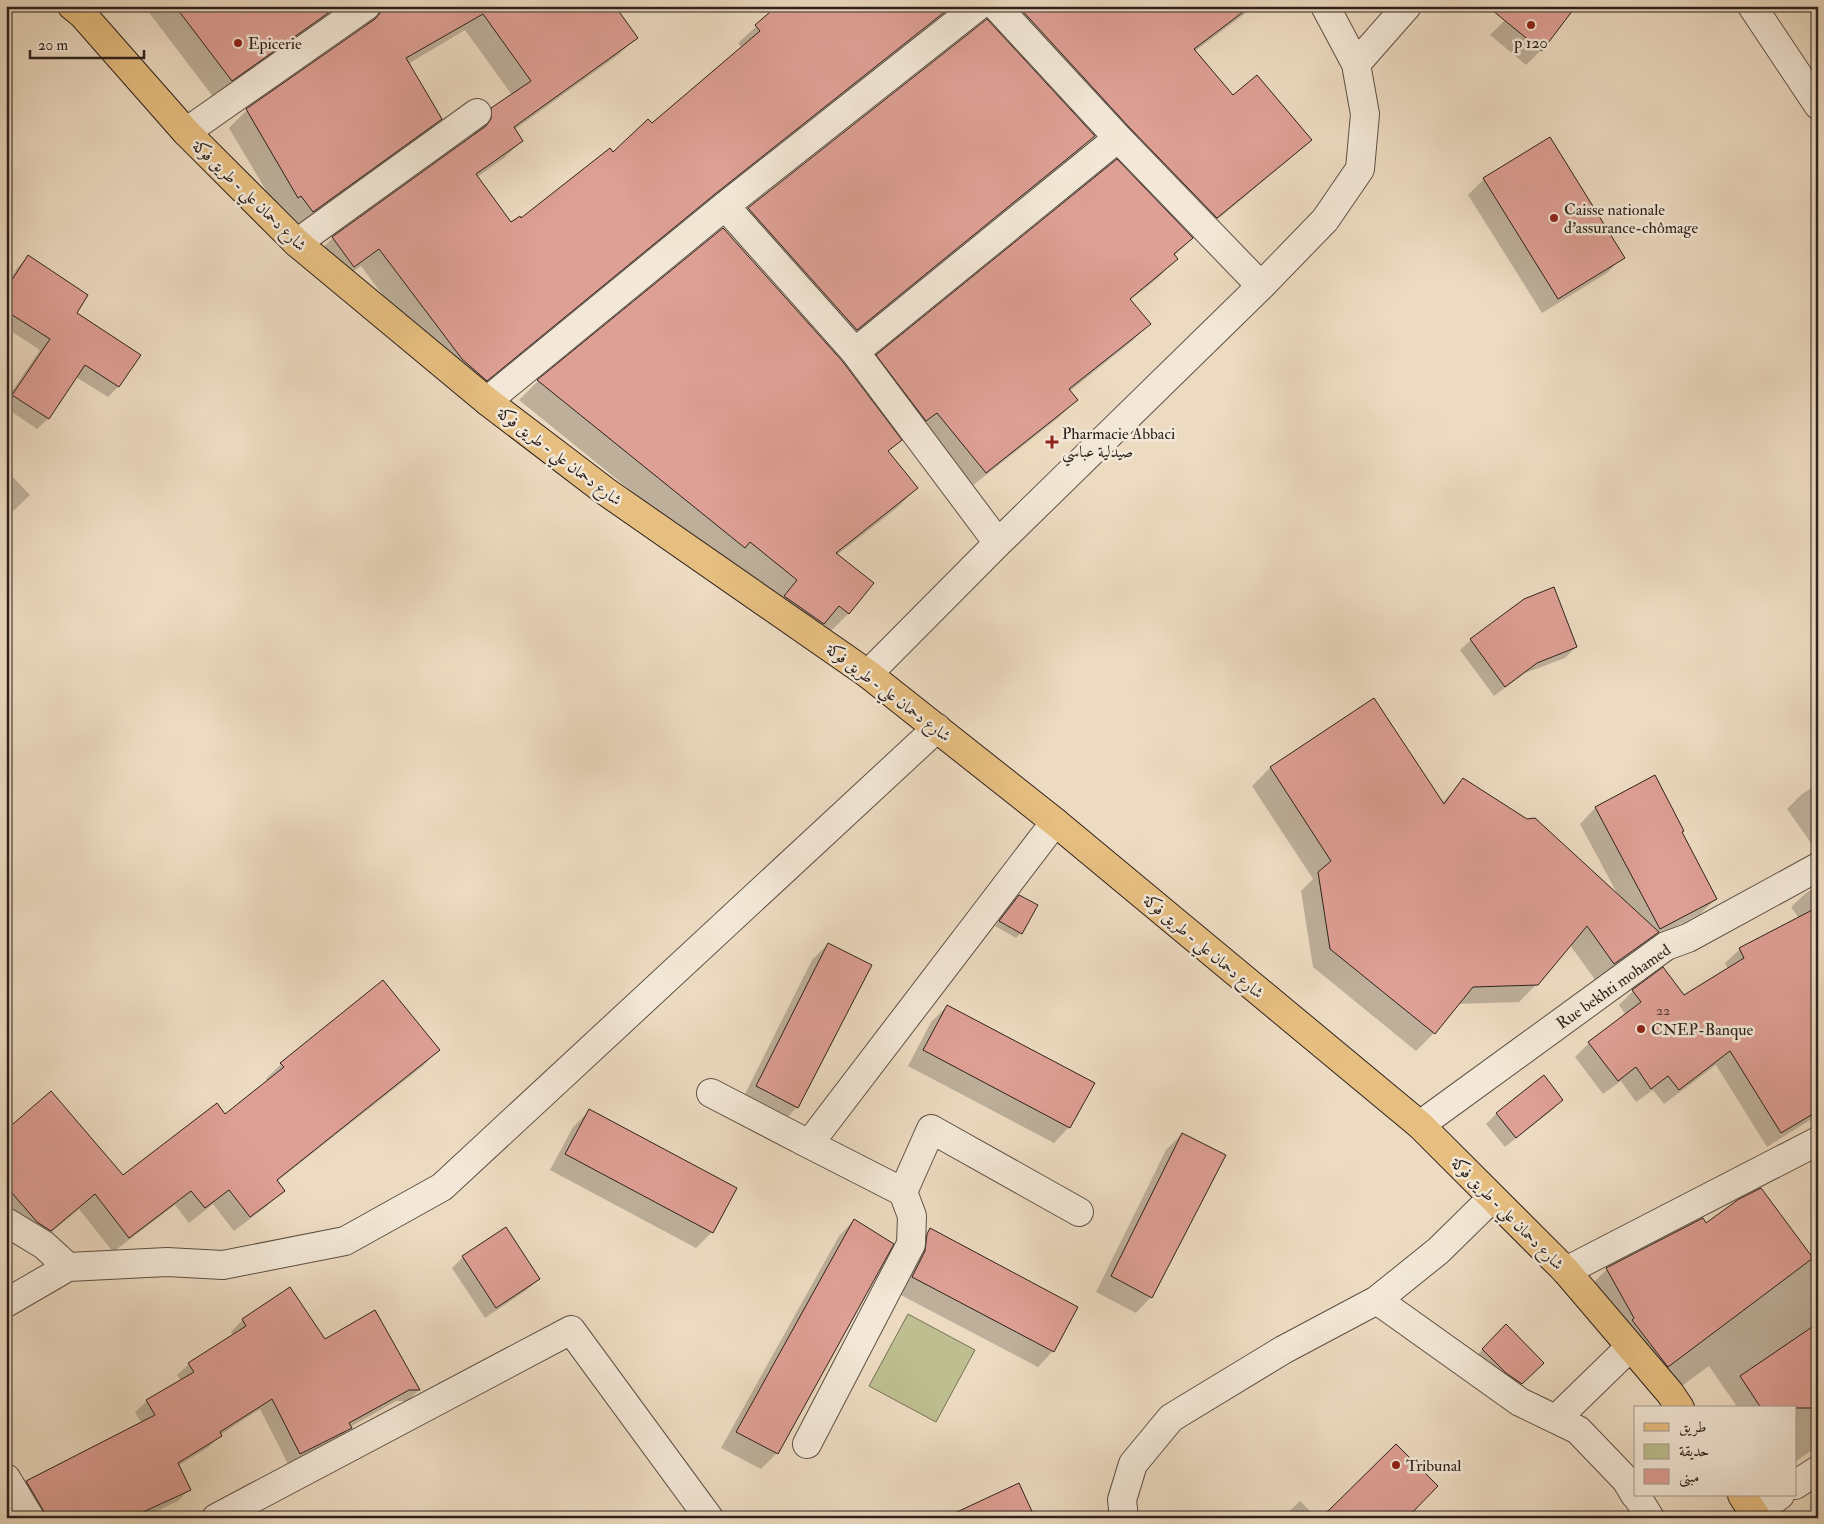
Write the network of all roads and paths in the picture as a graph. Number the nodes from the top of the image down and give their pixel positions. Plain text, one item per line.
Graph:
1 (72, 6) edge
2 (366, 6) edge
3 (978, 6) edge
4 (996, 6) edge
5 (1325, 6) edge
6 (1407, 6) edge
7 (1752, 6) edge
8 (1356, 64) junction
9 (1818, 104) edge
10 (477, 113) dead end
11 (186, 132) junction
12 (1118, 138) junction
13 (725, 206) junction
14 (297, 243) junction
15 (1261, 286) junction
16 (855, 352) junction
17 (487, 401) junction
18 (998, 543) junction
19 (868, 674) junction
20 (937, 728) junction
21 (1055, 822) junction
22 (1818, 867) edge
23 (711, 1093) dead end
24 (1420, 1125) junction
25 (1818, 1140) edge
26 (809, 1144) junction
27 (903, 1192) junction
28 (1492, 1198) junction
29 (1079, 1212) dead end
30 (6, 1222) edge
31 (68, 1267) junction
32 (1566, 1270) junction
33 (1377, 1300) junction
34 (6, 1303) edge
35 (1630, 1346) junction
36 (1678, 1406) edge
37 (1556, 1419) junction
38 (806, 1444) dead end
39 (1818, 1470) edge
40 (6, 1478) edge
41 (1796, 1484) edge
42 (1634, 1492) edge
43 (1637, 1496) edge
44 (1778, 1496) edge
45 (1751, 1509) edge
46 (30, 1518) edge
47 (216, 1518) edge
48 (709, 1518) edge
49 (1124, 1518) edge
50 (1650, 1518) edge

1 - 11 main road, شارع دحمان علي - طريق فوكة
2 - 11 street
3 - 13 street
4 - 12 street
5 - 8 street
6 - 8 street
7 - 9 street
8 - 15 street
10 - 14 street
11 - 14 main road, شارع دحمان علي - طريق فوكة
12 - 15 street
12 - 16 street
13 - 16 street
13 - 17 street
14 - 17 main road, شارع دحمان علي - طريق فوكة
15 - 18 street
16 - 18 street
17 - 19 main road, شارع دحمان علي - طريق فوكة
18 - 19 street
19 - 20 main road, شارع دحمان علي - طريق فوكة
20 - 21 main road, شارع دحمان علي - طريق فوكة
20 - 31 street
21 - 24 main road, شارع دحمان علي - طريق فوكة
21 - 26 street
22 - 24 street, Rue bekhti mohamed
23 - 26 street
24 - 28 main road, شارع دحمان علي - طريق فوكة
25 - 32 street
26 - 27 street
27 - 29 street
27 - 38 street
28 - 32 main road, شارع دحمان علي - طريق فوكة
28 - 33 street
30 - 31 street
31 - 34 street
32 - 35 main road, شارع دحمان علي - طريق فوكة
33 - 37 street
33 - 49 street
35 - 36 main road, شارع دحمان علي - طريق فوكة
35 - 37 street
37 - 42 street
39 - 41 street
40 - 46 street
43 - 50 street
44 - 45 street
47 - 48 street

